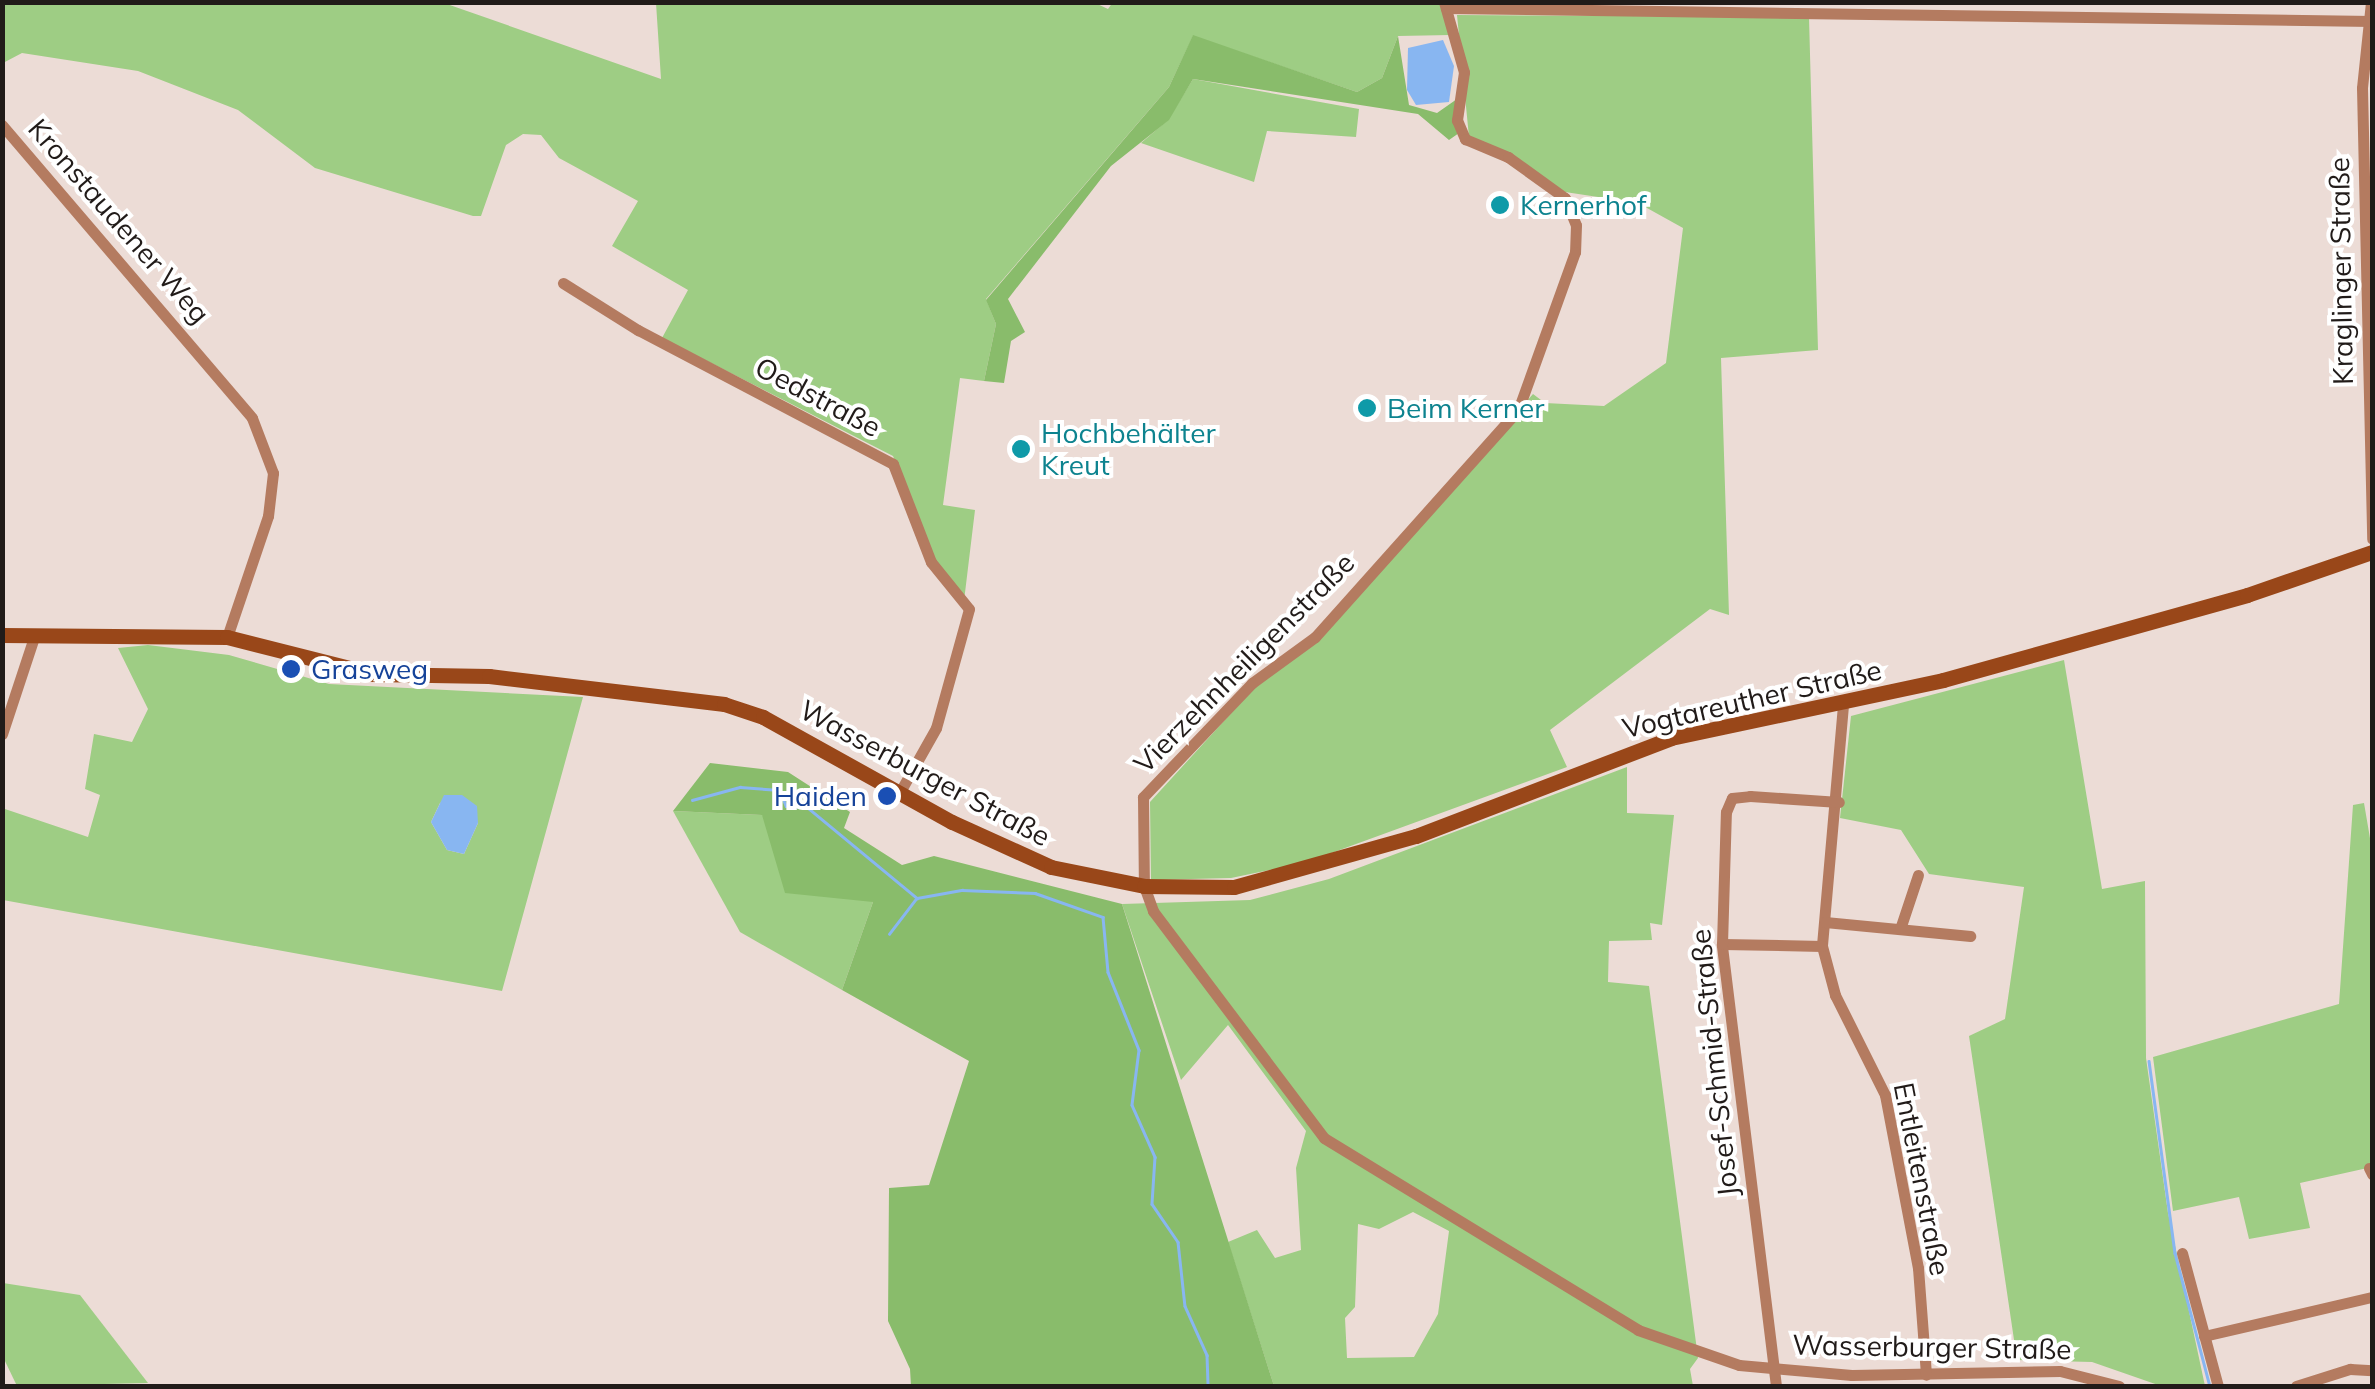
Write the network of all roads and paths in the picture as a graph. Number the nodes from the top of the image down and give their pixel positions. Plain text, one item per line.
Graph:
1 (2371, 2) edge
2 (1445, 5) edge
3 (2370, 21) edge
4 (2, 125) edge
5 (563, 283) dead end
6 (2372, 538) edge
7 (2372, 552) edge
8 (35, 634) junction
9 (2, 635) edge
10 (227, 637) junction
11 (1843, 705) junction
12 (2, 734) edge
13 (901, 790) junction
14 (1838, 802) junction
15 (1918, 875) dead end
16 (1144, 886) junction
17 (1825, 922) junction
18 (1900, 929) junction
19 (1970, 936) dead end
20 (1722, 944) junction
21 (1822, 946) junction
22 (2182, 1253) dead end
23 (2372, 1297) edge
24 (2204, 1336) junction
25 (1777, 1369) junction
26 (2372, 1370) edge
27 (1926, 1375) junction
28 (1948, 1380) edge
29 (1776, 1386) edge
30 (2119, 1386) edge
31 (2218, 1386) edge
32 (2296, 1386) edge

1 - 3 street, Kraglinger Straße
2 - 3 street
2 - 16 street, Vierzehnheiligenstraße
3 - 6 street, Kraglinger Straße
4 - 10 street, Kronstaudener Weg
5 - 13 street, Oedstraße
7 - 11 main road, Vogtareuther Straße
8 - 9 main road, Wasserburger Straße
8 - 10 main road, Wasserburger Straße
8 - 12 street
10 - 13 main road, Wasserburger Straße
11 - 14 street, Entleitenstraße
11 - 16 main road, Vogtareuther Straße
13 - 16 main road, Wasserburger Straße
14 - 17 street, Entleitenstraße
14 - 20 street, Josef-Schmid-Straße
15 - 18 street
16 - 25 street, Wasserburger Straße
17 - 18 street
17 - 21 street, Entleitenstraße
18 - 19 street
20 - 21 street
20 - 25 street, Josef-Schmid-Straße
21 - 27 street, Entleitenstraße
22 - 24 street
23 - 24 street
24 - 31 street
25 - 27 street, Wasserburger Straße
25 - 29 street, Josef-Schmid-Straße
26 - 32 street
27 - 28 street, Wasserburger Straße
28 - 30 street, Wasserburger Straße

